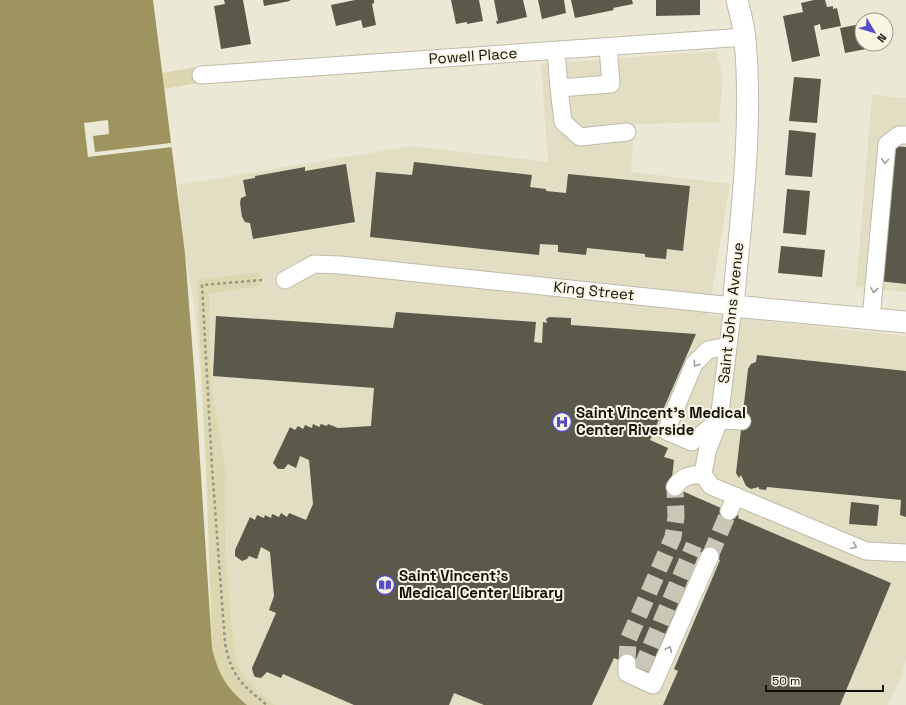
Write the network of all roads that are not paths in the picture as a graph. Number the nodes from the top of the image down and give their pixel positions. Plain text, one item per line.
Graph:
1 (737, 0) edge
2 (745, 38) junction
3 (608, 47) junction
4 (556, 51) junction
5 (201, 75) dead end
6 (559, 88) junction
7 (626, 132) dead end
8 (906, 135) edge
9 (285, 280) dead end
10 (733, 306) junction
11 (871, 319) junction
12 (906, 322) edge
13 (728, 346) junction
14 (719, 420) junction
15 (742, 421) dead end
16 (703, 474) junction
17 (674, 487) dead end
18 (906, 553) edge
19 (710, 556) tunnel mouth
20 (635, 670) dead end

1 - 2 main road, Saint Johns Avenue
2 - 3 street, Powell Place
2 - 10 main road, Saint Johns Avenue
3 - 4 street, Powell Place
3 - 6 street
4 - 5 street, Powell Place
4 - 6 street
6 - 7 street
8 -> 11 street
9 - 10 street, King Street
10 - 11 main road, King Street
10 - 13 street, Saint Johns Avenue
11 - 12 main road, King Street
13 - 14 street, Saint Johns Avenue
13 -> 14 street
14 - 15 street
14 - 16 street, Saint Johns Avenue
16 - 17 street
16 -> 18 street
20 -> 19 street

